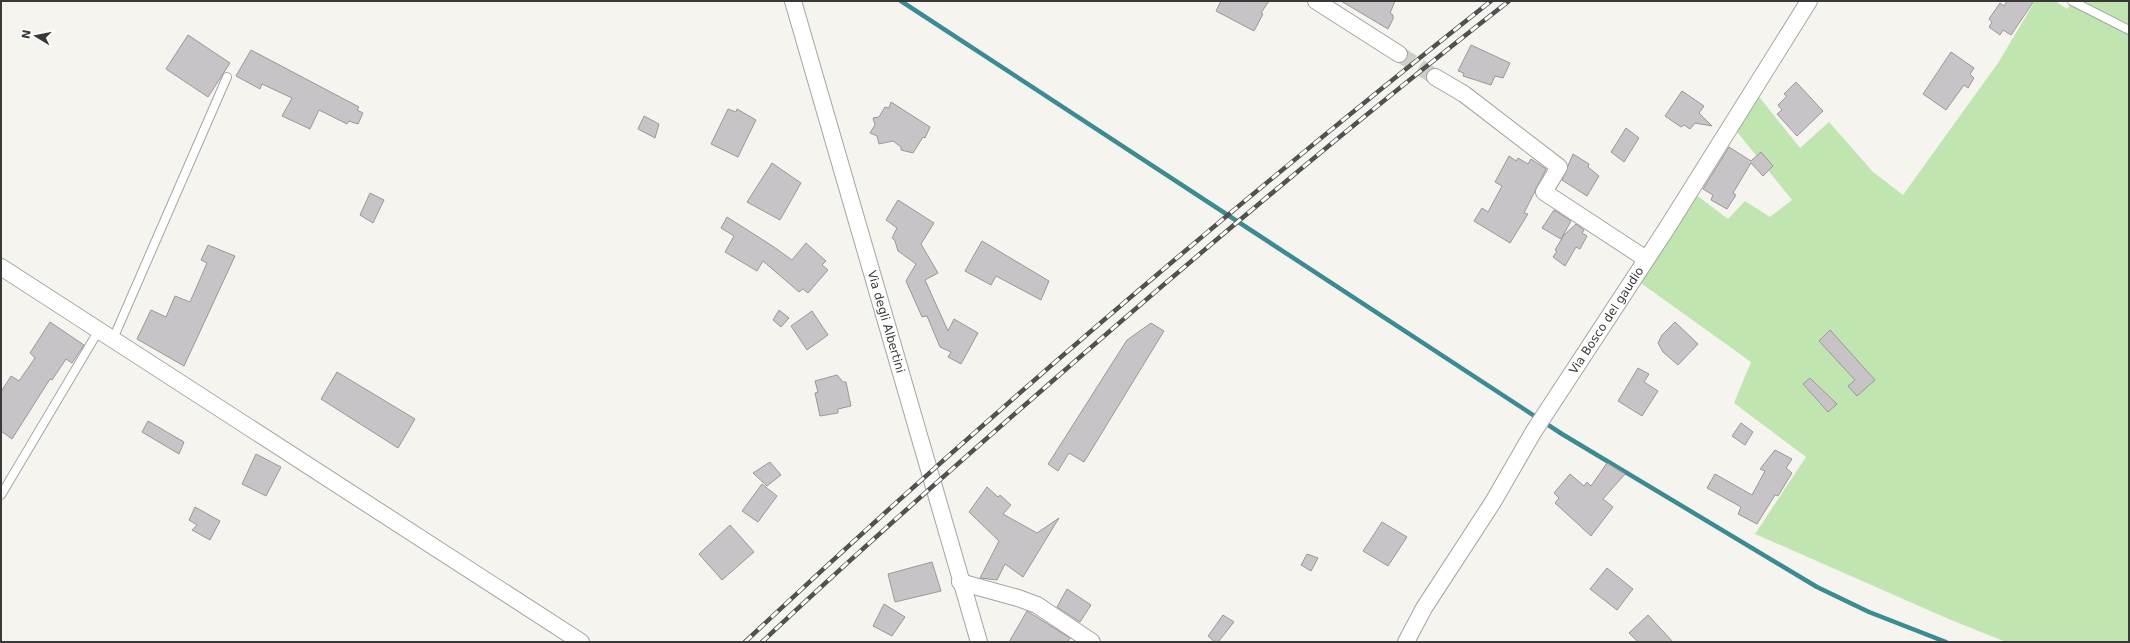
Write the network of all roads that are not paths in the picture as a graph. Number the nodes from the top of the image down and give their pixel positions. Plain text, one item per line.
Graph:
1 (793, 1) edge
2 (1316, 1) edge
3 (1809, 1) edge
4 (2072, 1) edge
5 (2129, 30) edge
6 (1399, 54) tunnel mouth
7 (227, 77) dead end
8 (1435, 77) tunnel mouth
9 (1646, 259) junction
10 (1, 267) edge
11 (99, 330) junction
12 (113, 339) junction
13 (1, 496) edge
14 (960, 582) junction
15 (581, 642) edge
16 (979, 642) edge
17 (1092, 642) edge
18 (1406, 642) edge

1 - 14 street, Via degli Albertini
2 - 6 street
3 - 9 street, Via Bosco del gaudio
4 - 5 lane
7 - 12 lane
8 - 9 street
9 - 18 street, Via Bosco del gaudio
10 - 11 street
11 - 12 street
11 - 13 lane
12 - 15 street
14 - 16 street, Via degli Albertini
14 - 17 street

